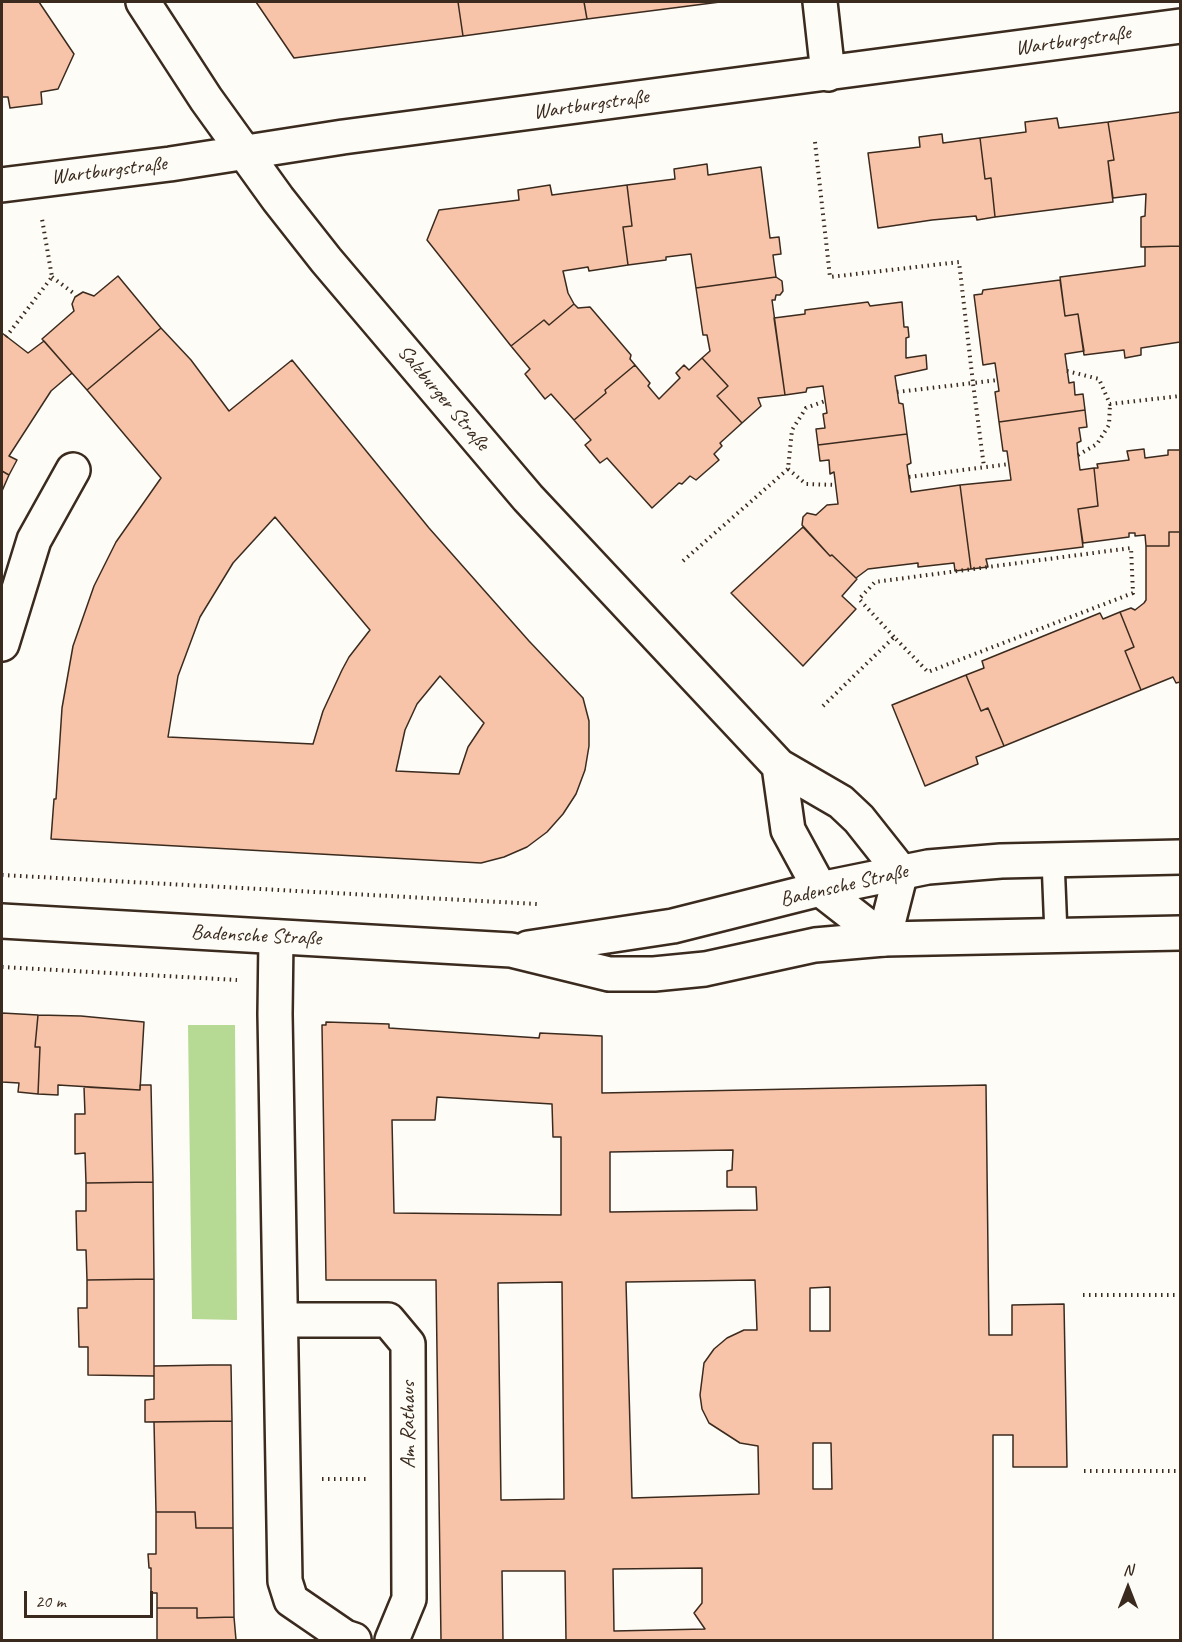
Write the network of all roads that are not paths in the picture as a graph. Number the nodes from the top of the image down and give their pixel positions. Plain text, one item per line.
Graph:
1 (143, 2) edge
2 (820, 2) edge
3 (1180, 26) edge
4 (828, 74) junction
5 (244, 152) junction
6 (2, 185) edge
7 (73, 470) dead end
8 (2, 644) edge
9 (779, 766) junction
10 (1180, 857) edge
11 (1053, 860) junction
12 (901, 872) junction
13 (820, 889) junction
14 (2, 921) edge
15 (1180, 933) edge
16 (1056, 934) junction
17 (276, 937) junction
18 (884, 939) junction
19 (512, 950) junction
20 (281, 1320) junction
21 (354, 1641) edge
22 (392, 1641) edge

1 - 5 street, Salzburger Straße
2 - 4 street
3 - 4 street, Wartburgstraße
4 - 5 street, Wartburgstraße
5 - 6 street, Wartburgstraße
5 - 9 street, Salzburger Straße
7 - 8 street
9 - 12 street, Salzburger Straße
9 - 13 street
10 - 11 street, Badensche Straße
11 - 12 street, Badensche Straße
11 - 16 lane
12 - 13 street, Badensche Straße
12 - 18 street
13 - 18 street
13 - 19 street, Badensche Straße
14 - 17 street, Badensche Straße
15 - 16 street, Badensche Straße
16 - 18 street, Badensche Straße
17 - 19 street, Badensche Straße
17 - 20 street
18 - 19 street, Badensche Straße
20 - 21 street
20 - 22 street, Am Rathaus

